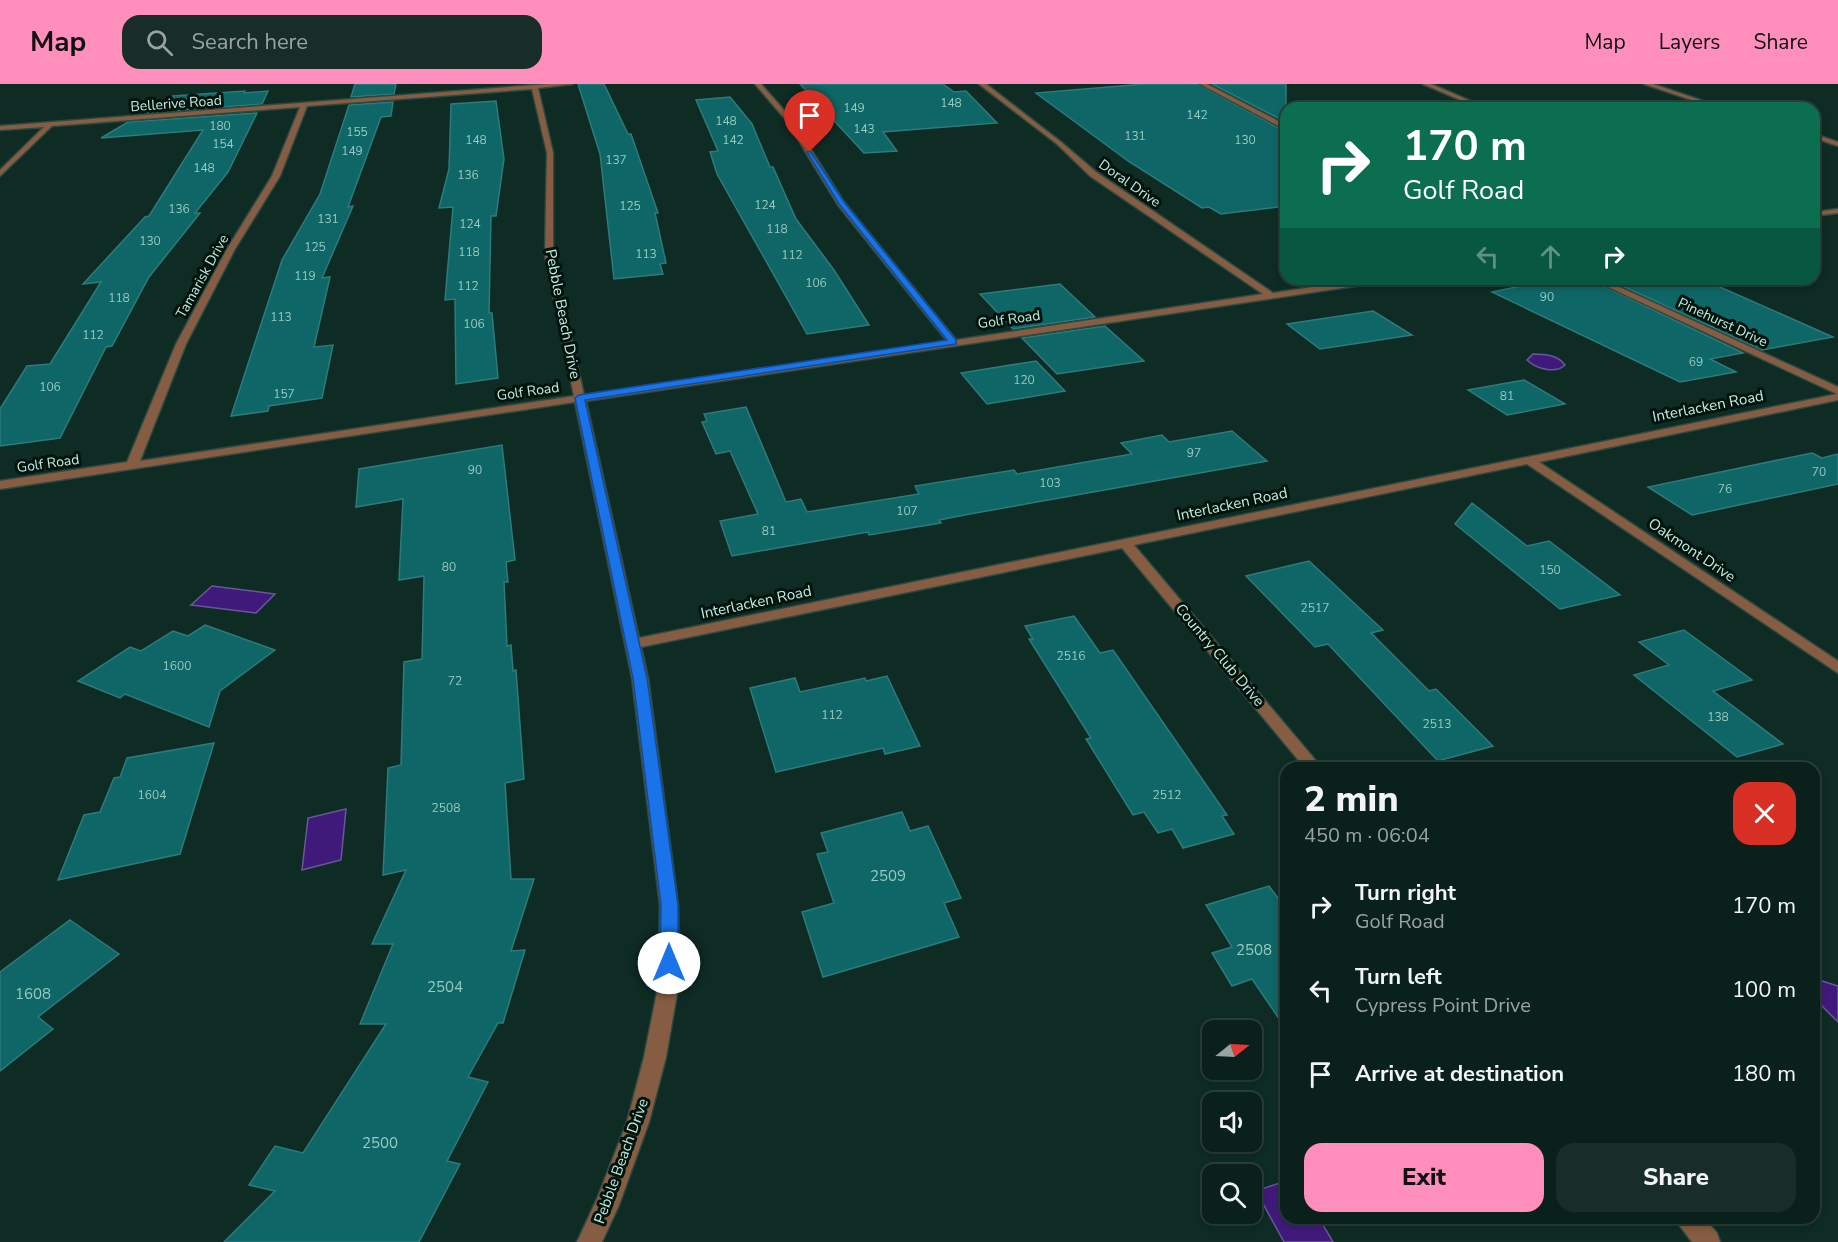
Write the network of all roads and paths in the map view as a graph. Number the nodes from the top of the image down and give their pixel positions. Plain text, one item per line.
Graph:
1 (570, 84) edge
2 (758, 84) edge
3 (982, 84) edge
4 (1203, 84) edge
5 (1426, 84) edge
6 (1647, 84) edge
7 (535, 87) junction
8 (1470, 102) edge
9 (1702, 102) edge
10 (304, 105) junction
11 (49, 125) junction
12 (1280, 125) edge
13 (0, 128) edge
14 (1820, 138) edge
15 (1838, 144) edge
16 (0, 174) edge
17 (1838, 211) edge
18 (1820, 213) edge
19 (1340, 285) edge
20 (1608, 285) edge
21 (1270, 295) junction
22 (953, 342) junction
23 (1838, 391) edge
24 (1838, 397) edge
25 (579, 398) junction
26 (1527, 459) junction
27 (132, 465) junction
28 (0, 485) edge
29 (1125, 543) junction
30 (633, 644) junction
31 (1838, 668) edge
32 (1309, 762) edge
33 (1693, 1224) edge
34 (590, 1242) edge
35 (1708, 1242) edge

1 - 7 street, Bellerive Road
2 - 22 street
3 - 21 street, Doral Drive
4 - 12 street
5 - 8 street
6 - 9 street
7 - 10 street, Bellerive Road
7 - 25 street, Pebble Beach Drive
10 - 11 street, Bellerive Road
10 - 27 street, Tamarisk Drive
11 - 13 street, Bellerive Road
11 - 16 street
14 - 15 street
17 - 18 street
19 - 21 street, Golf Road
20 - 23 street, Pinehurst Drive
21 - 22 street, Golf Road
22 - 25 street, Golf Road
24 - 26 street, Interlacken Road
25 - 27 street, Golf Road
25 - 30 street, Pebble Beach Drive
26 - 29 street, Interlacken Road
26 - 31 street, Oakmont Drive
27 - 28 street, Golf Road
29 - 30 street, Interlacken Road
29 - 32 street, Country Club Drive
30 - 34 street, Pebble Beach Drive
33 - 35 street

